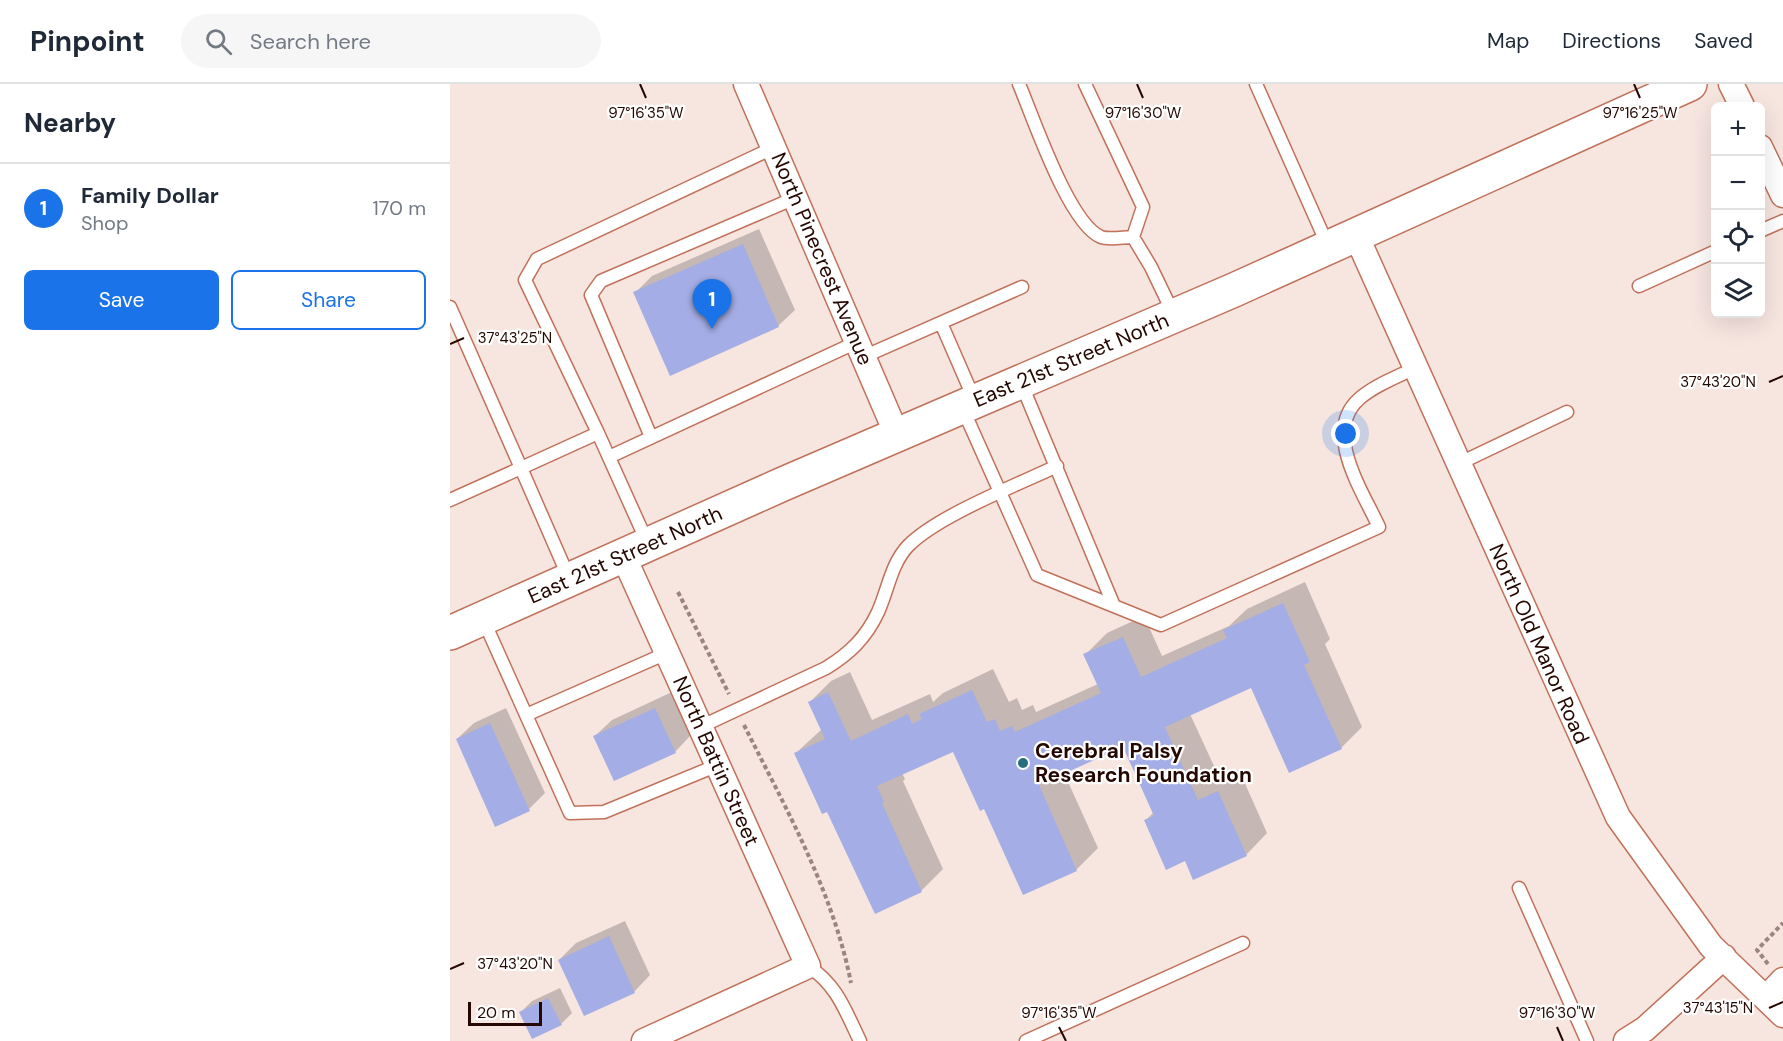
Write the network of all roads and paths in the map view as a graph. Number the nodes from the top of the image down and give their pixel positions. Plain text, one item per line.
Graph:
1 (746, 84) edge
2 (1019, 84) edge
3 (1085, 84) edge
4 (1256, 84) edge
5 (1690, 84) edge
6 (1731, 84) edge
7 (1740, 102) edge
8 (773, 148) junction
9 (1765, 156) edge
10 (1783, 195) edge
11 (795, 198) junction
12 (1783, 221) edge
13 (1765, 229) edge
14 (1133, 237) junction
15 (1343, 241) junction
16 (1711, 253) edge
17 (1639, 286) dead end
18 (1022, 287) dead end
19 (450, 307) edge
20 (1174, 316) junction
21 (941, 323) junction
22 (860, 349) junction
23 (1415, 368) junction
24 (1020, 382) junction
25 (969, 404) junction
26 (1567, 412) dead end
27 (598, 433) junction
28 (897, 435) junction
29 (651, 437) junction
30 (609, 457) junction
31 (1458, 464) junction
32 (1057, 466) junction
33 (521, 468) junction
34 (1000, 493) junction
35 (450, 500) edge
36 (636, 550) junction
37 (570, 579) junction
38 (678, 592) dead end
39 (1114, 606) junction
40 (483, 618) junction
41 (450, 633) edge
42 (667, 653) junction
43 (737, 710) junction
44 (526, 715) junction
45 (700, 727) junction
46 (718, 765) junction
47 (1519, 888) dead end
48 (1783, 923) edge
49 (1243, 943) dead end
50 (1724, 957) junction
51 (808, 966) junction
52 (851, 983) dead end
53 (1777, 986) edge
54 (1783, 1015) edge
55 (644, 1041) edge
56 (860, 1041) edge
57 (1026, 1041) edge
58 (1587, 1041) edge
59 (1626, 1041) edge

1 - 8 street, North Pinecrest Avenue
2 - 14 lane
3 - 14 lane
4 - 15 lane
5 - 15 main road, East 21st Street North
6 - 7 street
8 - 11 street, North Pinecrest Avenue
8 - 27 lane
9 - 10 street
11 - 22 street, North Pinecrest Avenue
11 - 29 lane
12 - 13 lane
14 - 20 lane
15 - 20 main road, East 21st Street North
15 - 23 street, North Old Manor Road
16 - 17 lane
18 - 21 lane
19 - 33 lane
20 - 24 main road, East 21st Street North
21 - 22 lane
21 - 25 lane
22 - 28 street, North Pinecrest Avenue
22 - 29 lane
23 - 31 street, North Old Manor Road
23 - 39 lane
24 - 25 main road, East 21st Street North
24 - 32 lane
25 - 28 main road, East 21st Street North
25 - 34 lane
26 - 31 lane
27 - 30 lane
27 - 33 lane
28 - 36 main road, East 21st Street North
29 - 30 lane
30 - 36 lane
31 - 50 street, North Old Manor Road
32 - 34 lane
32 - 39 lane
33 - 35 lane
33 - 37 lane
34 - 39 lane
34 - 43 lane
36 - 37 main road, East 21st Street North
36 - 42 street, North Battin Street
37 - 40 main road, East 21st Street North
38 - 43 path
40 - 41 main road, East 21st Street North
40 - 44 lane
42 - 44 lane
42 - 45 street, North Battin Street
43 - 45 lane
43 - 52 path
44 - 46 lane
45 - 46 street, North Battin Street
46 - 51 street, North Battin Street
47 - 58 lane
48 - 53 path
49 - 57 lane
50 - 53 street, North Old Manor Road
50 - 59 street
51 - 55 street
51 - 56 lane
53 - 54 street, North Old Manor Road

